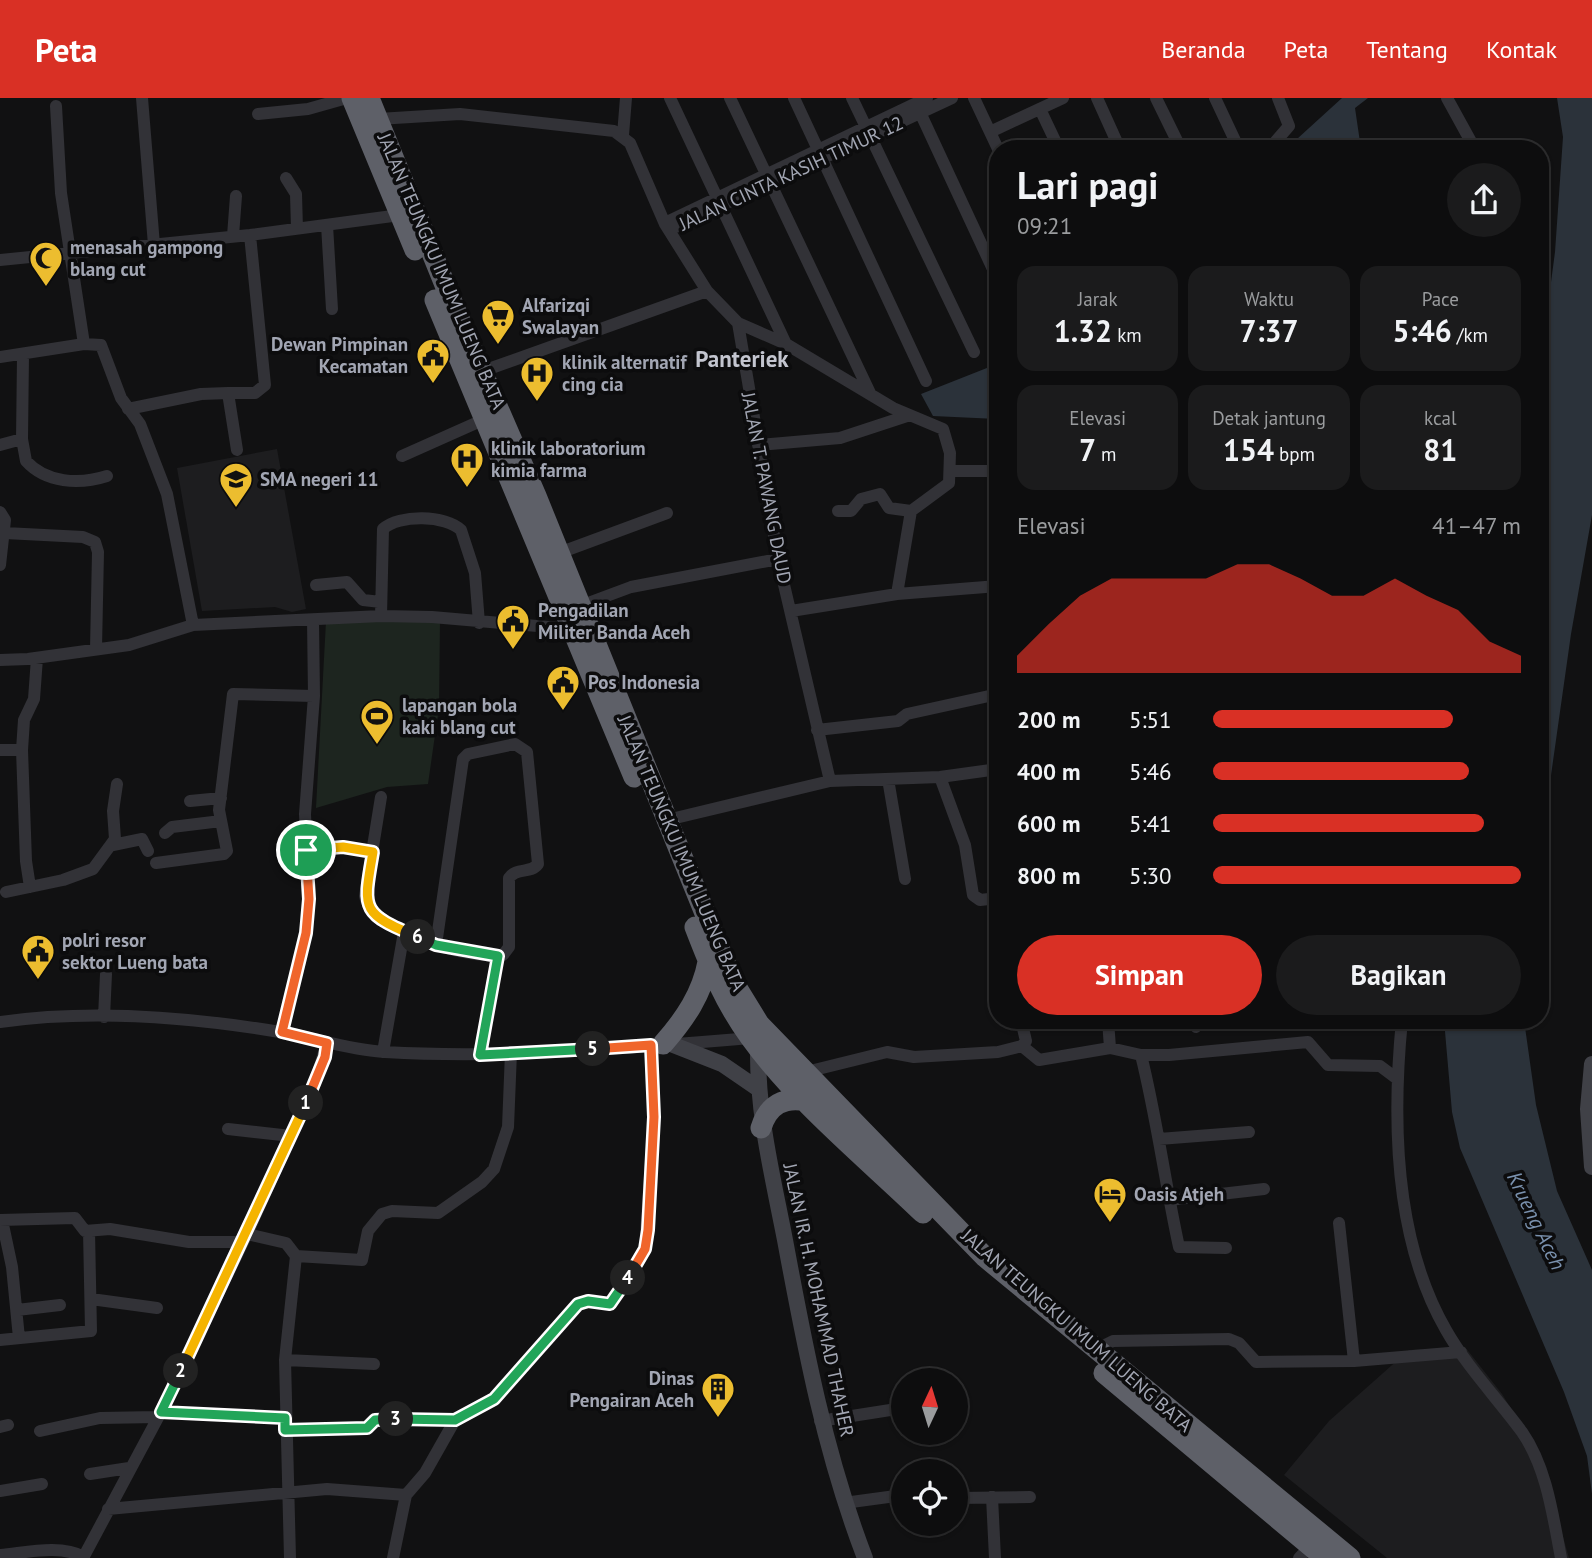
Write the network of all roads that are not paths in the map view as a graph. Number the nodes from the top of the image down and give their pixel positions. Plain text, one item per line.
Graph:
1 (142, 98) edge
2 (350, 98) edge
3 (369, 98) edge
4 (626, 98) edge
5 (670, 98) edge
6 (730, 98) edge
7 (794, 98) edge
8 (852, 98) edge
9 (952, 98) edge
10 (974, 98) edge
11 (1063, 98) edge
12 (1097, 98) edge
13 (1156, 98) edge
14 (1215, 98) edge
15 (1278, 98) edge
16 (1447, 98) edge
17 (919, 103) edge
18 (56, 106) dead end
19 (1040, 108) junction
20 (258, 114) dead end
21 (379, 119) junction
22 (868, 132) junction
23 (990, 132) junction
24 (623, 135) junction
25 (994, 140) edge
26 (1055, 140) edge
27 (1117, 140) edge
28 (1177, 140) edge
29 (1235, 140) edge
30 (1278, 140) edge
31 (1470, 140) edge
32 (821, 153) junction
33 (286, 178) dead end
34 (768, 179) junction
35 (236, 197) dead end
36 (719, 202) junction
37 (400, 215) junction
38 (327, 225) junction
39 (667, 227) junction
40 (297, 229) junction
41 (250, 235) junction
42 (233, 236) junction
43 (154, 245) junction
44 (69, 253) junction
45 (0, 260) edge
46 (989, 260) edge
47 (708, 291) junction
48 (332, 309) dead end
49 (738, 323) junction
50 (83, 344) junction
51 (786, 344) junction
52 (974, 352) dead end
53 (23, 356) junction
54 (0, 357) edge
55 (484, 371) junction
56 (926, 381) dead end
57 (228, 393) junction
58 (872, 395) junction
59 (128, 409) junction
60 (910, 415) junction
61 (485, 419) junction
62 (22, 439) junction
63 (0, 445) edge
64 (758, 445) junction
65 (237, 450) dead end
66 (402, 456) dead end
67 (952, 471) junction
68 (989, 471) edge
69 (107, 476) dead end
70 (838, 511) dead end
71 (911, 511) junction
72 (0, 512) edge
73 (667, 513) dead end
74 (5, 533) junction
75 (559, 552) junction
76 (778, 559) junction
77 (0, 565) edge
78 (316, 585) dead end
79 (989, 587) edge
80 (897, 594) junction
81 (381, 602) junction
82 (580, 606) junction
83 (791, 611) junction
84 (381, 616) junction
85 (313, 620) junction
86 (479, 623) junction
87 (193, 625) junction
88 (572, 629) junction
89 (96, 649) junction
90 (37, 658) junction
91 (0, 660) edge
92 (314, 696) junction
93 (989, 696) edge
94 (817, 730) junction
95 (0, 750) edge
96 (22, 750) junction
97 (989, 770) edge
98 (940, 777) junction
99 (642, 778) junction
100 (888, 779) junction
101 (830, 781) junction
102 (117, 784) dead end
103 (221, 797) junction
104 (381, 797) dead end
105 (190, 801) dead end
106 (667, 820) junction
107 (221, 821) junction
108 (165, 832) dead end
109 (113, 845) junction
110 (306, 850) junction
111 (148, 851) dead end
112 (373, 852) junction
113 (156, 863) dead end
114 (905, 879) dead end
115 (30, 887) junction
116 (6, 892) dead end
117 (989, 899) edge
118 (404, 932) junction
119 (436, 945) junction
120 (498, 956) junction
121 (708, 962) junction
122 (106, 974) dead end
123 (104, 1017) junction
124 (0, 1022) edge
125 (1023, 1029) edge
126 (1109, 1029) edge
127 (1401, 1029) edge
128 (282, 1032) junction
129 (754, 1042) junction
130 (327, 1043) junction
131 (662, 1044) junction
132 (1022, 1046) junction
133 (1110, 1048) junction
134 (383, 1052) junction
135 (511, 1052) junction
136 (480, 1055) junction
137 (1141, 1055) junction
138 (1592, 1064) edge
139 (807, 1072) junction
140 (1396, 1078) junction
141 (757, 1088) junction
142 (807, 1101) junction
143 (1590, 1110) edge
144 (761, 1128) junction
145 (228, 1129) dead end
146 (1249, 1132) dead end
147 (291, 1136) junction
148 (1159, 1139) junction
149 (1592, 1167) edge
150 (1264, 1189) dead end
151 (1169, 1200) junction
152 (1, 1220) edge
153 (1339, 1223) dead end
154 (89, 1231) junction
155 (953, 1233) junction
156 (245, 1238) junction
157 (1226, 1248) dead end
158 (296, 1256) junction
159 (91, 1299) junction
160 (60, 1305) dead end
161 (157, 1308) dead end
162 (18, 1310) junction
163 (19, 1338) junction
164 (0, 1340) edge
165 (1097, 1349) junction
166 (1461, 1352) junction
167 (285, 1360) junction
168 (1354, 1362) junction
169 (374, 1364) dead end
170 (891, 1410) edge
171 (159, 1415) junction
172 (455, 1420) junction
173 (820, 1421) junction
174 (285, 1424) junction
175 (40, 1431) dead end
176 (129, 1468) junction
177 (90, 1474) dead end
178 (42, 1484) dead end
179 (0, 1490) edge
180 (289, 1492) junction
181 (406, 1495) junction
182 (891, 1497) edge
183 (992, 1497) junction
184 (1030, 1497) dead end
185 (968, 1498) edge
186 (844, 1503) junction
187 (108, 1509) junction
188 (1314, 1549) edge
189 (0, 1555) edge
190 (83, 1557) edge
191 (290, 1558) edge
192 (393, 1558) edge
193 (865, 1558) edge
194 (995, 1558) edge
195 (1350, 1558) edge
196 (1561, 1558) edge

1 - 43 street
2 - 20 street
2 - 37 highway, JALAN TEUNGKU IMUM LUENG BATA
3 - 21 highway, JALAN TEUNGKU IMUM LUENG BATA
4 - 24 street
5 - 36 street
6 - 34 street
7 - 32 street
8 - 22 street
9 - 17 street, JALAN CINTA KASIH TIMUR 12
10 - 23 street
11 - 19 street
12 - 27 street
13 - 28 street
14 - 29 street
15 - 30 street
16 - 31 street
17 - 22 street, JALAN CINTA KASIH TIMUR 12
17 - 46 street
18 - 44 street
19 - 23 street
19 - 26 street
21 - 24 street
21 - 55 highway, JALAN TEUNGKU IMUM LUENG BATA
22 - 32 street, JALAN CINTA KASIH TIMUR 12
22 - 52 street
23 - 25 street
24 - 39 street
32 - 34 street, JALAN CINTA KASIH TIMUR 12
32 - 56 street
33 - 40 street
34 - 36 street, JALAN CINTA KASIH TIMUR 12
34 - 58 street
35 - 42 street
36 - 39 street, JALAN CINTA KASIH TIMUR 12
36 - 51 street
37 - 38 street
37 - 61 highway, JALAN TEUNGKU IMUM LUENG BATA
38 - 40 street
38 - 48 street
39 - 47 street
40 - 41 street
41 - 42 street
41 - 57 street
42 - 43 street
43 - 44 street
44 - 45 street
44 - 50 street
47 - 49 street
47 - 55 street
49 - 51 street
49 - 64 street, JALAN T. PAWANG DAUD
50 - 53 street
50 - 59 street
51 - 58 street
53 - 54 street
53 - 62 street
55 - 75 highway, JALAN TEUNGKU IMUM LUENG BATA
57 - 59 street
57 - 65 street
58 - 60 street
59 - 87 street
60 - 64 street
60 - 67 street
61 - 66 street
61 - 88 highway, JALAN TEUNGKU IMUM LUENG BATA
62 - 63 street
62 - 69 street
64 - 76 street, JALAN T. PAWANG DAUD
67 - 68 street
67 - 71 street
70 - 71 street
71 - 80 street
72 - 74 street
73 - 75 street
74 - 77 street
74 - 89 street
75 - 82 highway, JALAN TEUNGKU IMUM LUENG BATA
76 - 82 street
76 - 83 street, JALAN T. PAWANG DAUD
78 - 81 street
79 - 80 street
80 - 83 street
81 - 84 street
81 - 86 street
82 - 99 highway, JALAN TEUNGKU IMUM LUENG BATA
83 - 94 street, JALAN T. PAWANG DAUD
84 - 85 street
84 - 86 street
85 - 87 street
85 - 92 street
86 - 88 street
87 - 89 street
88 - 99 highway, JALAN TEUNGKU IMUM LUENG BATA
89 - 90 street
90 - 91 street
90 - 96 street
92 - 103 street
92 - 110 street
93 - 94 street
94 - 101 street, JALAN T. PAWANG DAUD
95 - 96 street
96 - 115 street
97 - 98 street
98 - 100 street
98 - 117 street
99 - 106 highway, JALAN TEUNGKU IMUM LUENG BATA
99 - 121 highway, JALAN TEUNGKU IMUM LUENG BATA
100 - 101 street
100 - 114 street
101 - 106 street
102 - 109 street
103 - 105 street
103 - 107 street
104 - 112 street
106 - 139 highway, JALAN TEUNGKU IMUM LUENG BATA
107 - 108 street
107 - 113 street
109 - 111 street
109 - 115 street
110 - 112 street
110 - 128 street
112 - 118 street
115 - 116 street
118 - 119 street
118 - 134 street
119 - 120 street
119 - 120 street
120 - 136 street
121 - 129 highway, JALAN TEUNGKU IMUM LUENG BATA
121 - 131 highway
122 - 123 street
123 - 124 street
123 - 128 street
125 - 132 street
126 - 133 street
127 - 140 street
128 - 130 street
129 - 131 street
129 - 141 main road, JALAN IR. H. MOHAMMAD THAHER
129 - 142 highway, JALAN TEUNGKU IMUM LUENG BATA
130 - 134 street
130 - 147 street
131 - 135 street
131 - 141 main road
131 - 172 street
132 - 133 street
132 - 139 street
133 - 137 street
134 - 136 street
135 - 136 street
135 - 158 street
137 - 140 street
137 - 148 street
138 - 143 main road
139 - 155 highway, JALAN TEUNGKU IMUM LUENG BATA
140 - 166 street
141 - 144 main road, JALAN IR. H. MOHAMMAD THAHER
142 - 144 highway
142 - 155 highway, JALAN TEUNGKU IMUM LUENG BATA
143 - 149 main road
144 - 173 main road, JALAN IR. H. MOHAMMAD THAHER
145 - 147 street
146 - 148 street
147 - 156 street
148 - 151 street
150 - 151 street
151 - 157 street
152 - 154 street
152 - 162 street
153 - 168 street
154 - 156 street
154 - 159 street
155 - 165 highway, JALAN TEUNGKU IMUM LUENG BATA
155 - 188 highway, JALAN TEUNGKU IMUM LUENG BATA
156 - 158 street
156 - 171 street
158 - 167 street
159 - 161 street
159 - 163 street
160 - 162 street
162 - 163 street
163 - 164 street
165 - 168 street
165 - 188 highway, JALAN TEUNGKU IMUM LUENG BATA
166 - 168 street
166 - 196 street
167 - 169 street
167 - 174 street
170 - 173 street
171 - 174 street
171 - 175 street
171 - 176 street
172 - 174 street
172 - 181 street
173 - 186 main road, JALAN IR. H. MOHAMMAD THAHER
174 - 180 street
176 - 177 street
176 - 187 street
178 - 179 street
180 - 181 street
180 - 187 street
180 - 191 street
181 - 192 street
182 - 186 street
183 - 184 street
183 - 185 street
183 - 194 street
186 - 193 main road, JALAN IR. H. MOHAMMAD THAHER
187 - 190 street
188 - 195 highway, JALAN TEUNGKU IMUM LUENG BATA
189 - 190 street

